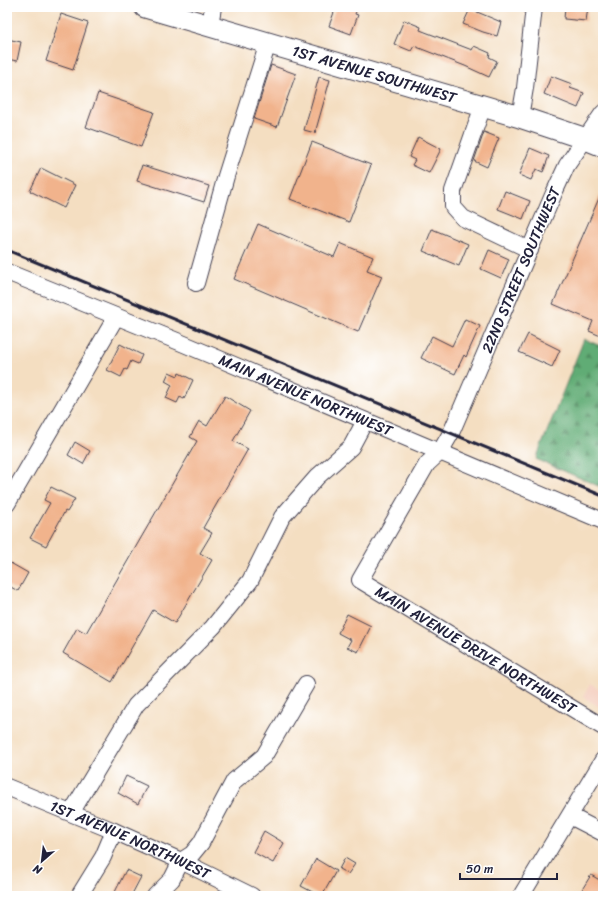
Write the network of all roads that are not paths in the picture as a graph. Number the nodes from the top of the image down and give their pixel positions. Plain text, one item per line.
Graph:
1 (145, 7) edge
2 (534, 7) edge
3 (211, 16) edge
4 (268, 43) junction
5 (483, 106) junction
6 (603, 113) edge
7 (520, 117) junction
8 (594, 142) edge
9 (530, 250) junction
10 (7, 272) edge
11 (196, 283) dead end
12 (116, 317) junction
13 (365, 421) junction
14 (440, 452) junction
15 (7, 504) edge
16 (603, 520) edge
17 (367, 568) joint
18 (306, 684) dead end
19 (603, 727) edge
20 (603, 760) edge
21 (7, 787) edge
22 (71, 813) junction
23 (570, 816) junction
24 (114, 831) junction
25 (603, 834) edge
26 (181, 861) junction
27 (79, 896) edge
28 (155, 896) edge
29 (252, 896) edge
30 (521, 896) edge

1 - 3 main road, 1ST AVENUE SOUTHWEST
2 - 7 street
3 - 4 main road, 1ST AVENUE SOUTHWEST
4 - 5 main road, 1ST AVENUE SOUTHWEST
4 - 11 street
5 - 7 main road, 1ST AVENUE SOUTHWEST
5 - 9 street
6 - 8 street, 22ND STREET SOUTHWEST
7 - 8 main road, 1ST AVENUE SOUTHWEST
8 - 9 street, 22ND STREET SOUTHWEST
9 - 14 street, 22ND STREET SOUTHWEST
10 - 12 street, MAIN AVENUE NORTHWEST
12 - 13 street, MAIN AVENUE NORTHWEST
12 - 15 street
13 - 14 street, MAIN AVENUE NORTHWEST
13 - 22 street
14 - 16 street, MAIN AVENUE NORTHWEST
14 - 17 street, 22ND STREET SOUTHWEST
17 - 19 street, MAIN AVENUE DRIVE NORTHWEST
18 - 26 street
20 - 23 street
21 - 22 street, 1ST AVENUE NORTHWEST
22 - 24 street, 1ST AVENUE NORTHWEST
23 - 25 street
23 - 30 street
24 - 26 street, 1ST AVENUE NORTHWEST
24 - 27 street
26 - 28 street
26 - 29 street, 1ST AVENUE NORTHWEST

